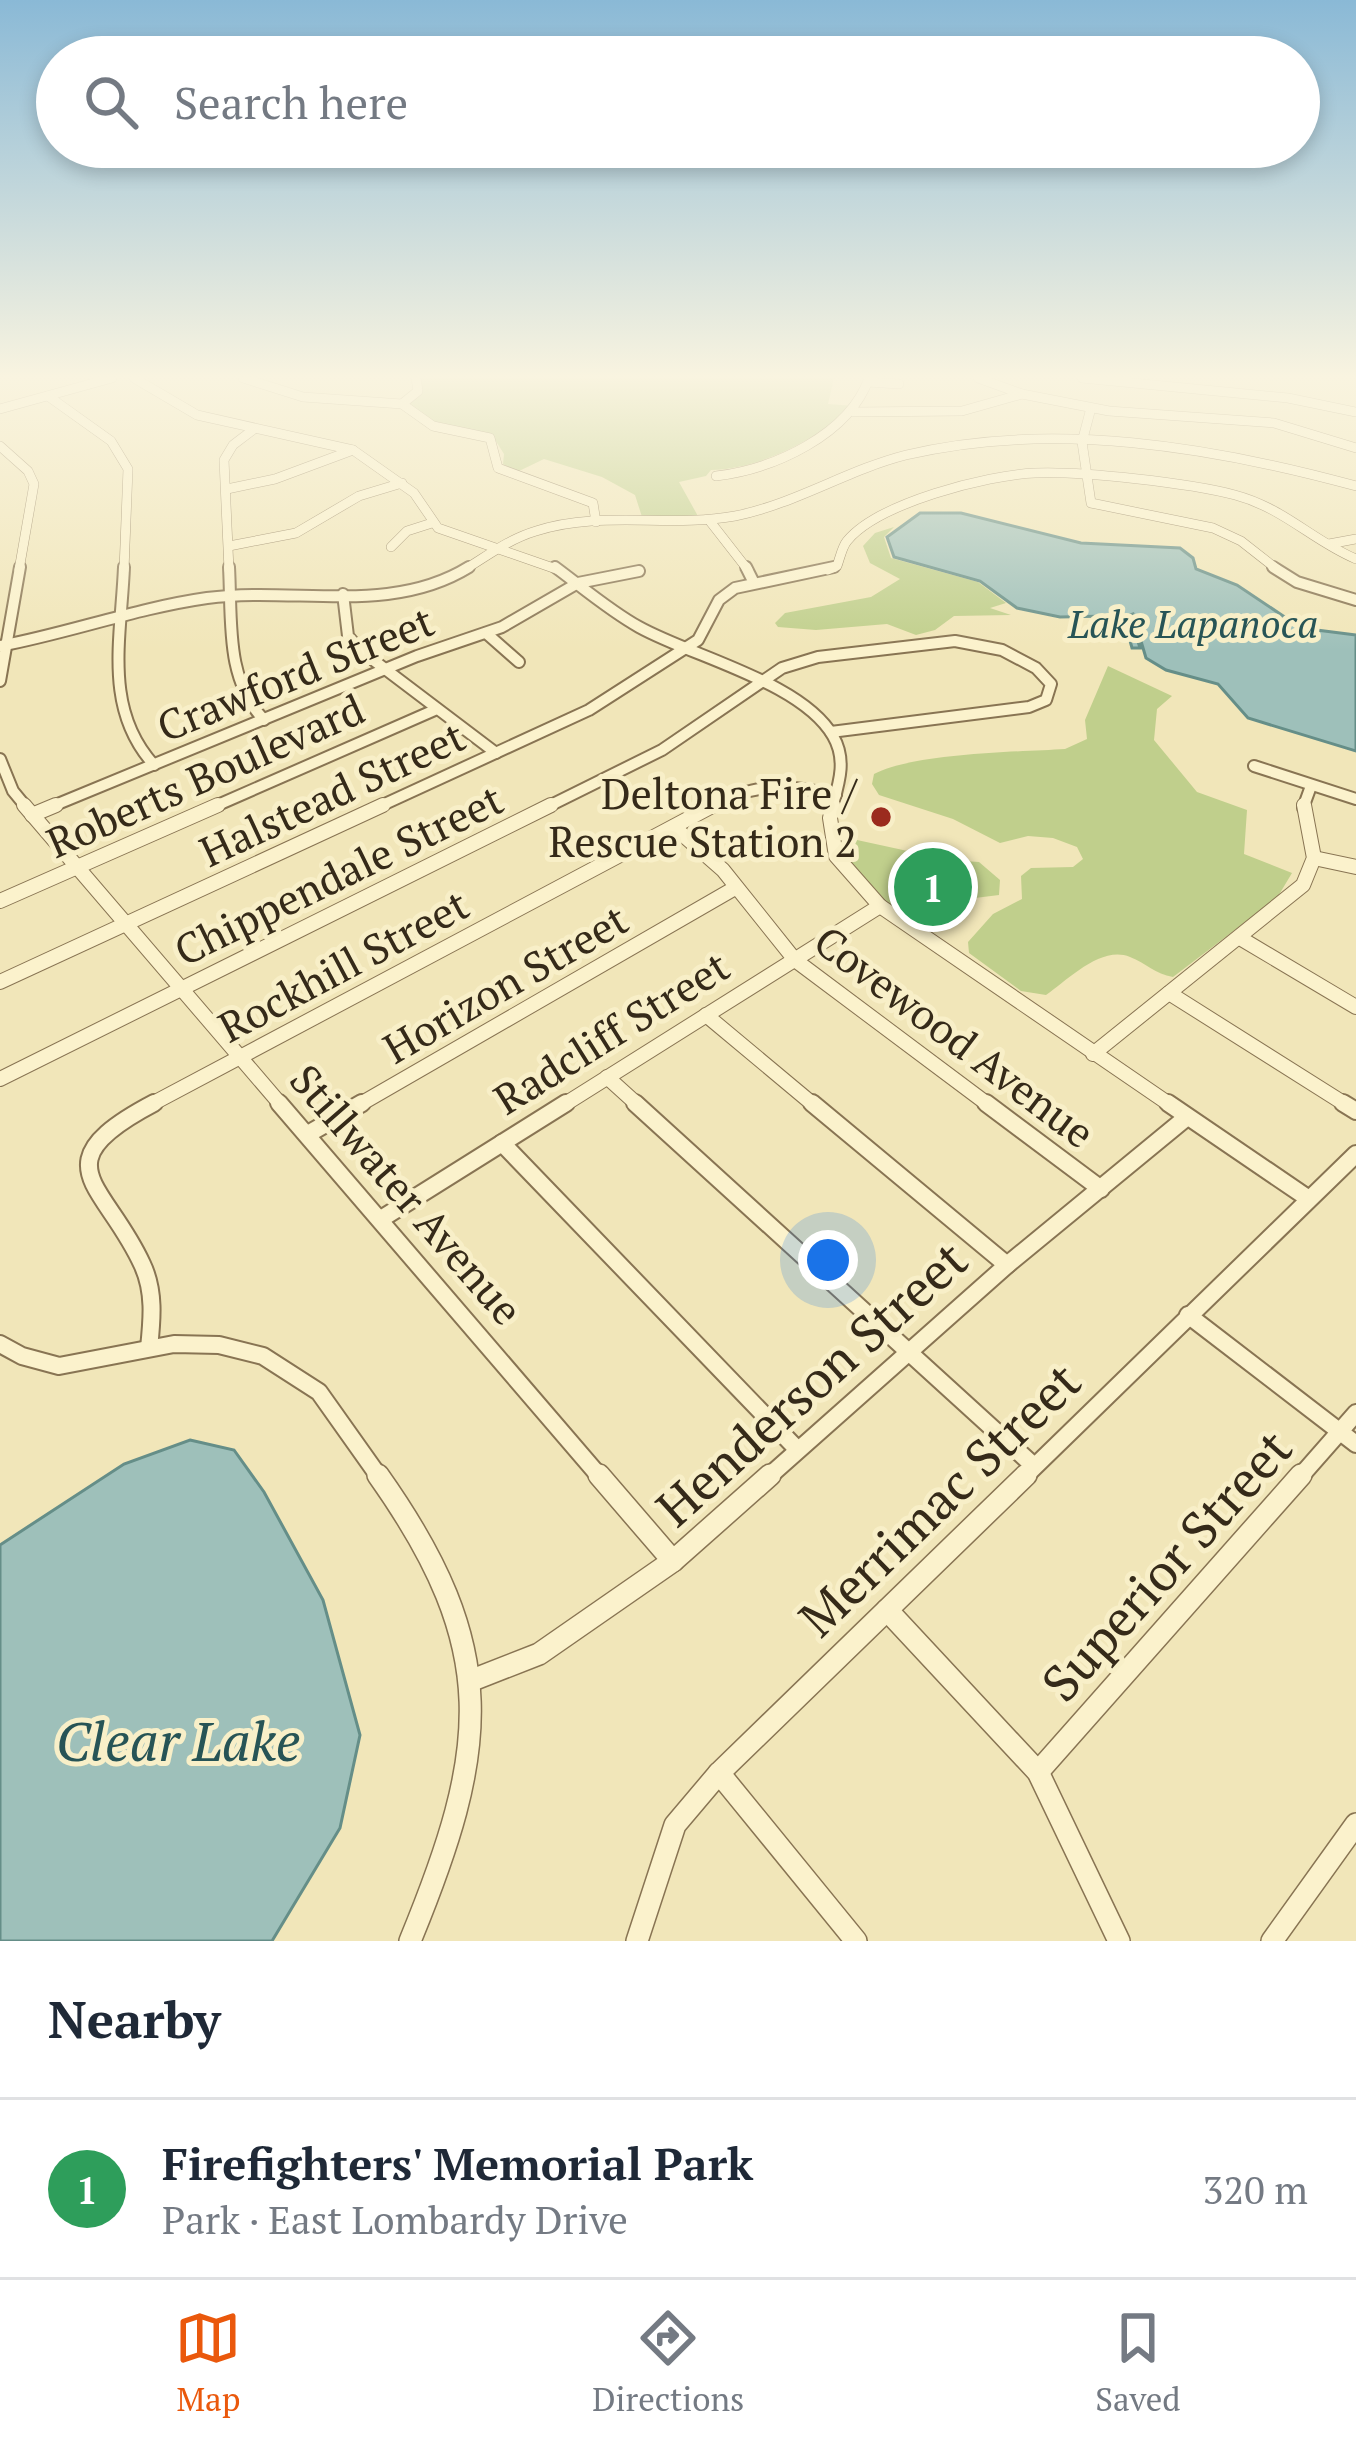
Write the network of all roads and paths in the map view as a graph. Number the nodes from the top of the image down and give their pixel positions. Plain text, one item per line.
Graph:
1 (25, 469) edge
2 (128, 469) edge
3 (227, 469) edge
4 (303, 469) edge
5 (381, 469) edge
6 (500, 469) edge
7 (736, 469) edge
8 (865, 469) edge
9 (1085, 469) edge
10 (1284, 469) edge
11 (1085, 475) junction
12 (716, 476) dead end
13 (990, 479) junction
14 (402, 482) junction
15 (1356, 486) edge
16 (227, 489) junction
17 (1002, 490) dead end
18 (709, 520) junction
19 (596, 522) junction
20 (432, 523) junction
21 (1356, 539) edge
22 (1329, 544) junction
23 (229, 546) junction
24 (391, 547) dead end
25 (501, 548) junction
26 (1356, 559) edge
27 (639, 571) dead end
28 (578, 583) junction
29 (754, 584) junction
30 (343, 594) junction
31 (231, 595) junction
32 (1356, 600) edge
33 (122, 615) junction
34 (486, 633) junction
35 (2, 645) edge
36 (683, 649) junction
37 (519, 662) dead end
38 (385, 669) junction
39 (762, 680) junction
40 (0, 681) edge
41 (437, 709) junction
42 (264, 720) junction
43 (831, 732) junction
44 (496, 753) junction
45 (0, 759) edge
46 (154, 765) junction
47 (1253, 766) dead end
48 (1311, 786) junction
49 (836, 794) junction
50 (1356, 799) edge
51 (32, 815) junction
52 (674, 826) junction
53 (1314, 858) junction
54 (77, 867) junction
55 (1356, 867) edge
56 (735, 888) junction
57 (0, 901) edge
58 (880, 906) junction
59 (126, 924) junction
60 (1240, 938) junction
61 (794, 959) junction
62 (0, 982) edge
63 (183, 988) junction
64 (1169, 993) junction
65 (1356, 1007) edge
66 (706, 1015) junction
67 (1093, 1054) junction
68 (242, 1056) junction
69 (607, 1077) junction
70 (0, 1079) edge
71 (1356, 1111) edge
72 (1187, 1118) junction
73 (308, 1134) junction
74 (502, 1143) junction
75 (1356, 1154) edge
76 (1101, 1190) junction
77 (1309, 1199) junction
78 (381, 1219) junction
79 (1007, 1265) junction
80 (1188, 1315) junction
81 (0, 1344) edge
82 (149, 1348) junction
83 (909, 1351) junction
84 (1356, 1414) edge
85 (1348, 1438) edge
86 (796, 1448) junction
87 (1034, 1466) junction
88 (673, 1561) junction
89 (887, 1610) junction
90 (470, 1681) junction
91 (1038, 1772) junction
92 (718, 1773) junction
93 (1356, 1824) edge
94 (410, 1941) edge
95 (637, 1941) edge
96 (856, 1941) edge
97 (1120, 1941) edge
98 (1272, 1941) edge

1 - 35 street
2 - 33 street
3 - 16 street
4 - 16 street
5 - 14 street
6 - 19 street
7 - 12 street
8 - 18 street
9 - 11 street
10 - 15 street
11 - 13 street
11 - 22 street
11 - 32 street
13 - 17 street
13 - 29 street
14 - 20 street
14 - 23 street
16 - 23 street
18 - 19 street
18 - 29 street
19 - 25 street
20 - 24 street
20 - 25 street
21 - 22 street
22 - 26 street
23 - 31 street
25 - 28 street
25 - 30 street
27 - 28 street
28 - 34 street, Crawford Street
28 - 36 street
29 - 36 street
30 - 31 street
30 - 38 street
31 - 33 street
31 - 42 street
33 - 35 street
33 - 46 street
34 - 37 street
34 - 38 street, Crawford Street
35 - 40 street
36 - 39 street
36 - 44 street, Halstead Street
38 - 41 street
38 - 42 street, Crawford Street
39 - 43 street
39 - 43 street, Chippendale Street
39 - 63 street, Chippendale Street
41 - 44 street
41 - 54 street, Roberts Boulevard
42 - 46 street, Crawford Street
43 - 49 street
44 - 59 street, Halstead Street
45 - 51 street, Stillwater Avenue
46 - 51 street, Crawford Street
47 - 48 street
48 - 50 street
48 - 53 street
49 - 52 street, Rockhill Street
49 - 58 street
51 - 54 street, Stillwater Avenue
52 - 56 street, Covewood Avenue
52 - 68 street, Rockhill Street
53 - 55 street
53 - 60 street
54 - 57 street, Roberts Boulevard
54 - 59 street, Stillwater Avenue
56 - 61 street, Covewood Avenue
56 - 73 street, Horizon Street
58 - 61 street, Radcliff Street
58 - 67 street
59 - 62 street, Halstead Street
59 - 63 street, Stillwater Avenue
60 - 64 street
60 - 65 street
61 - 66 street, Radcliff Street
61 - 76 street, Covewood Avenue
63 - 68 street, Stillwater Avenue
63 - 70 street, Chippendale Street
64 - 67 street
64 - 71 street
66 - 69 street, Radcliff Street
66 - 79 street
67 - 72 street
68 - 73 street, Stillwater Avenue
68 - 82 street, Rockhill Street
69 - 74 street, Radcliff Street
69 - 83 street
72 - 76 street, Henderson Street
72 - 77 street
73 - 78 street, Stillwater Avenue
74 - 78 street, Radcliff Street
74 - 86 street
75 - 77 street, Merrimac Street
76 - 79 street, Henderson Street
77 - 80 street, Merrimac Street
78 - 88 street, Stillwater Avenue
79 - 83 street, Henderson Street
80 - 85 street
80 - 87 street, Merrimac Street
81 - 82 street
82 - 90 street
83 - 86 street, Henderson Street
83 - 87 street
84 - 85 street, Superior Street
85 - 91 street, Superior Street
86 - 88 street, Henderson Street
87 - 89 street, Merrimac Street
88 - 90 street, Henderson Street
89 - 91 street
89 - 92 street, Merrimac Street
90 - 94 street
91 - 97 street
92 - 95 street, Merrimac Street
92 - 96 street
93 - 98 street

